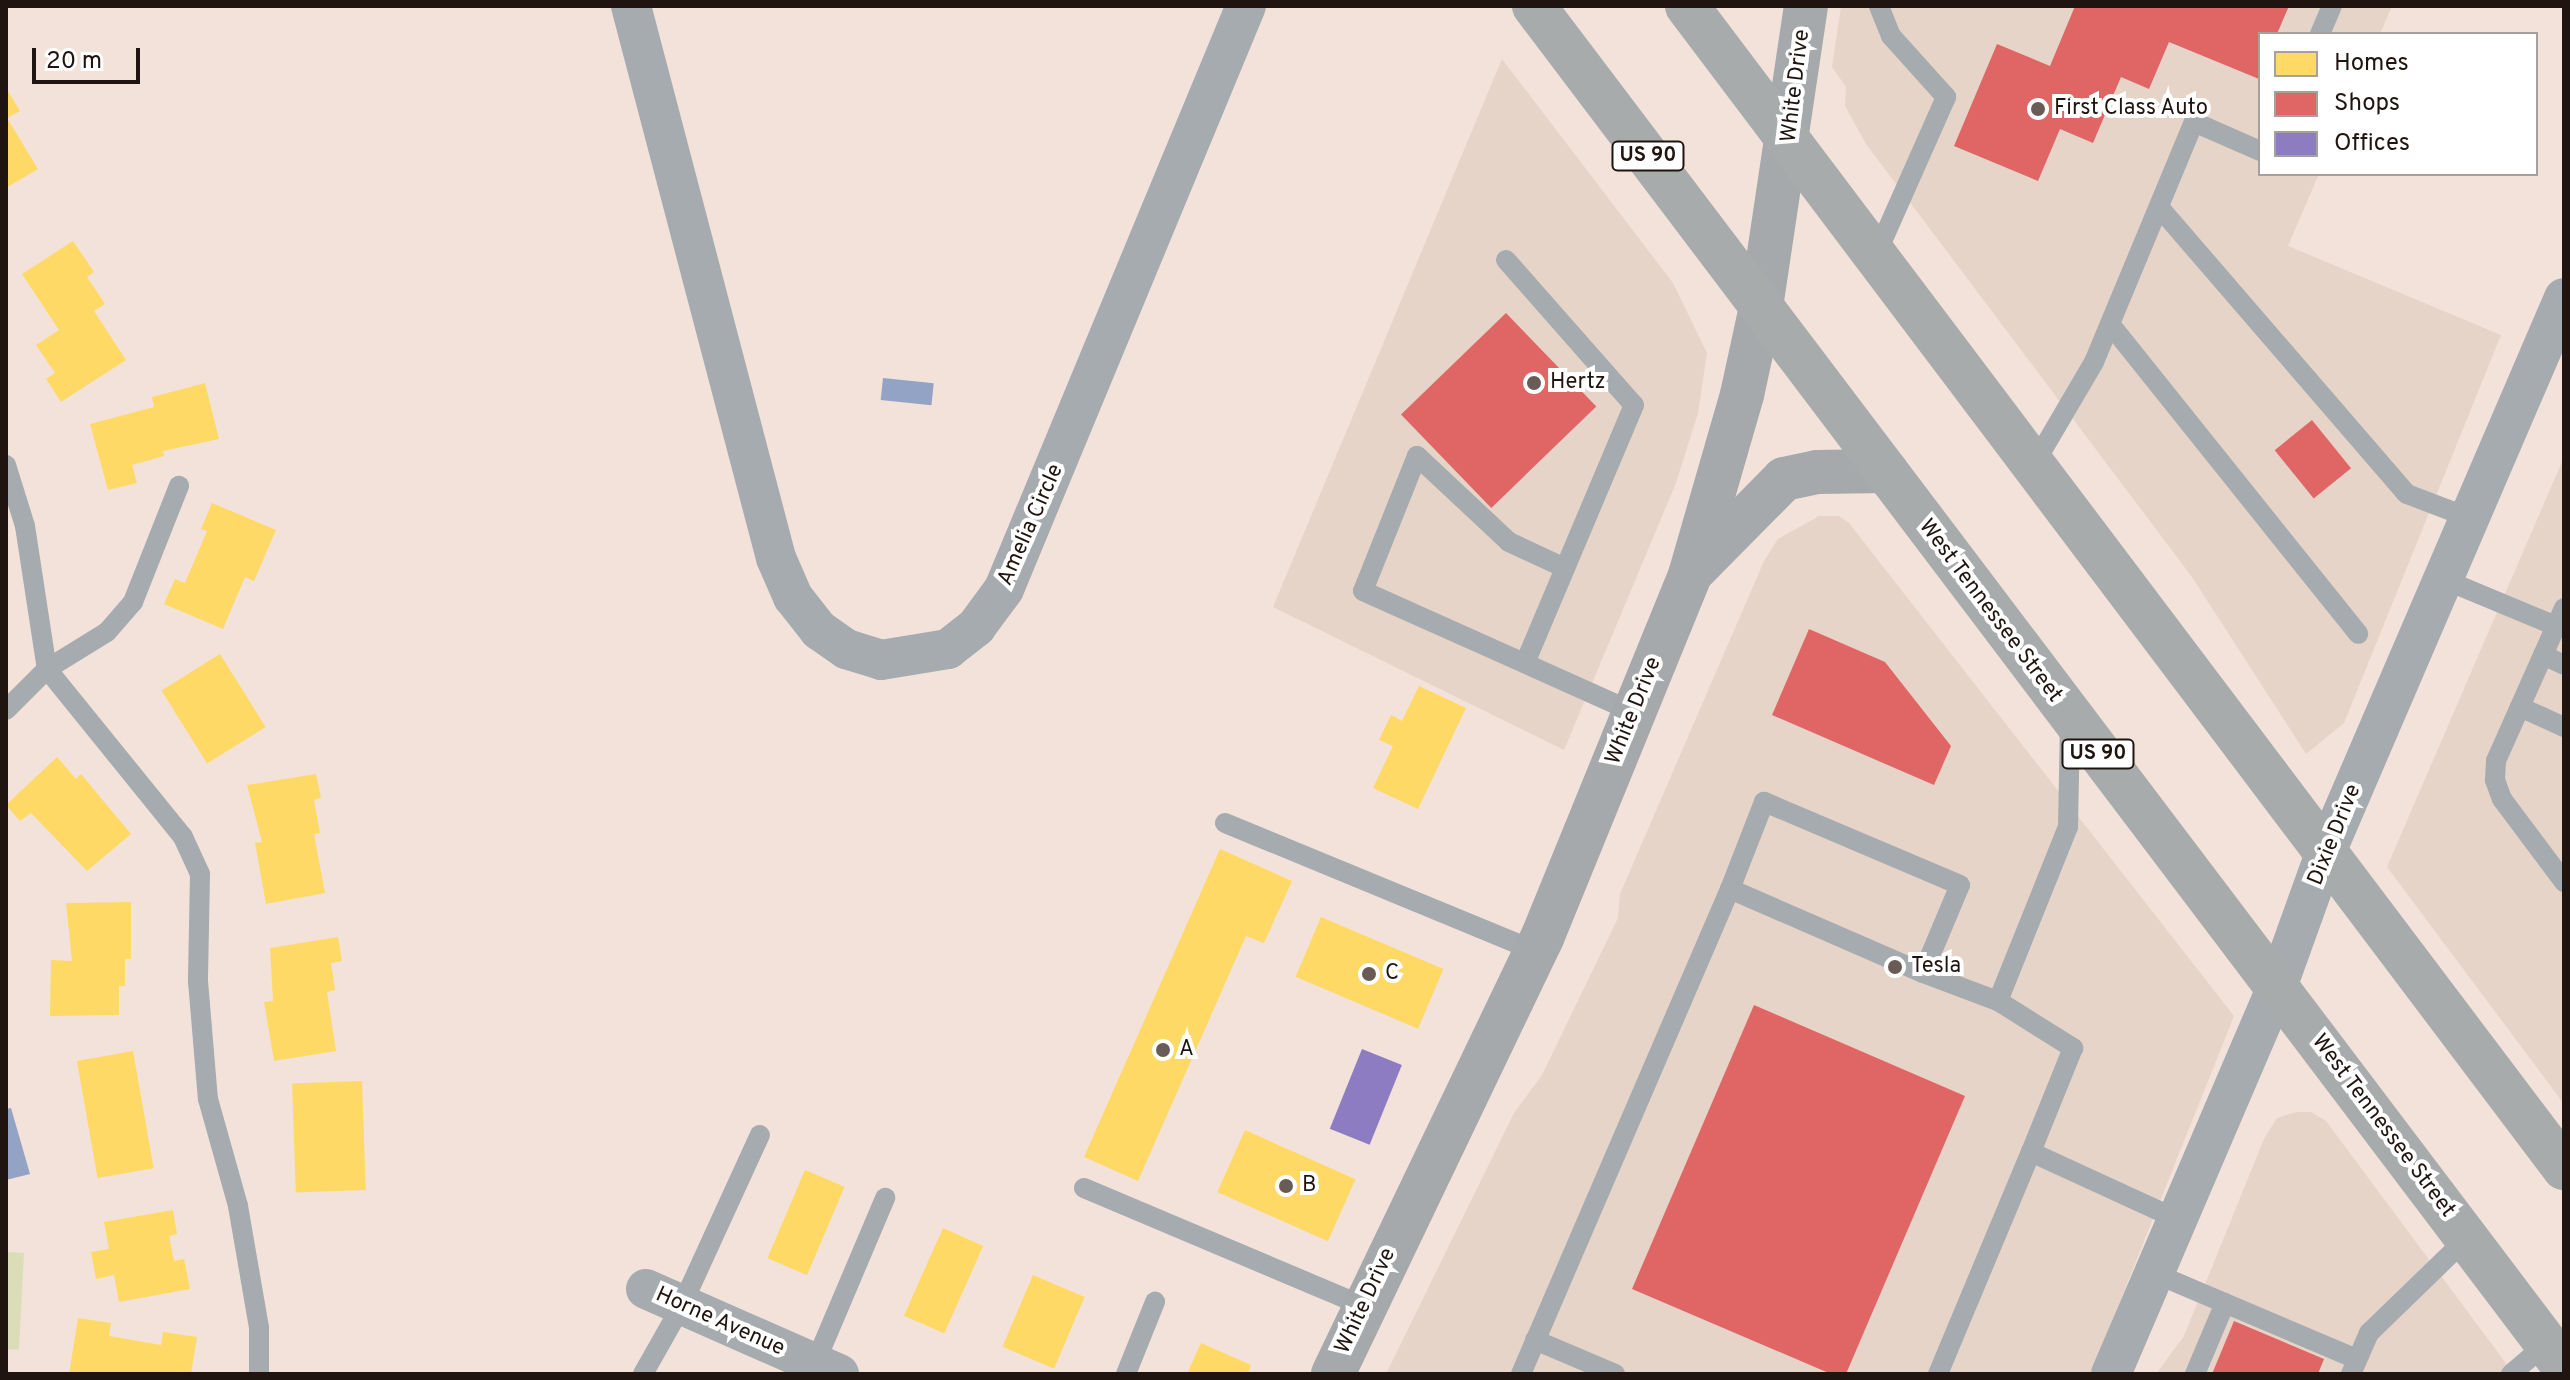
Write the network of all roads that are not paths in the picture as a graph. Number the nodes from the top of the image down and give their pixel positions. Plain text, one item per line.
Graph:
1 (631, 6) edge
2 (1246, 6) edge
3 (1534, 6) edge
4 (1687, 6) edge
5 (1806, 6) edge
6 (1879, 6) edge
7 (2332, 6) edge
8 (2321, 32) edge
9 (1789, 142) junction
10 (2258, 150) edge
11 (2159, 207) junction
12 (1876, 257) junction
13 (1506, 260) dead end
14 (2564, 298) edge
15 (1761, 307) junction
16 (2110, 324) junction
17 (6, 465) edge
18 (2033, 466) junction
19 (1886, 471) junction
20 (179, 486) dead end
21 (2470, 518) junction
22 (1565, 568) junction
23 (1690, 575) junction
24 (2443, 579) junction
25 (2560, 617) edge
26 (2358, 634) dead end
27 (2543, 655) junction
28 (1525, 663) junction
29 (2564, 665) edge
30 (47, 669) junction
31 (2520, 707) junction
32 (6, 710) edge
33 (1634, 712) junction
34 (2070, 718) junction
35 (2564, 727) edge
36 (1225, 823) dead end
37 (2325, 854) junction
38 (2564, 882) edge
39 (1730, 889) junction
40 (1536, 951) junction
41 (1923, 973) junction
42 (2277, 987) junction
43 (1998, 1001) junction
44 (760, 1135) dead end
45 (2031, 1152) junction
46 (2564, 1168) edge
47 (1084, 1188) dead end
48 (885, 1198) dead end
49 (2177, 1219) junction
50 (2467, 1238) junction
51 (2154, 1273) junction
52 (646, 1289) dead end
53 (1155, 1302) dead end
54 (2225, 1303) junction
55 (682, 1305) junction
56 (1363, 1306) junction
57 (1535, 1340) junction
58 (2555, 1356) edge
59 (2354, 1366) edge
60 (822, 1371) edge
61 (259, 1374) edge
62 (643, 1374) edge
63 (1126, 1374) edge
64 (1333, 1374) edge
65 (1521, 1374) edge
66 (1615, 1374) edge
67 (1938, 1374) edge
68 (2111, 1374) edge
69 (2195, 1374) edge
70 (2511, 1374) edge

1 - 2 street, Amelia Circle
3 - 15 main road, West Tennessee Street / US 90
4 - 9 main road
5 - 9 street, White Drive
6 - 12 lane
7 - 8 lane
9 - 12 main road
9 - 15 street, White Drive
10 - 11 lane
11 - 16 lane
11 - 21 lane
12 - 18 main road
13 - 22 lane
14 - 21 street, Dixie Drive
15 - 19 main road, West Tennessee Street / US 90
15 - 23 street, White Drive
16 - 18 lane
16 - 26 lane
17 - 30 lane
18 - 37 main road
19 - 23 street
19 - 34 main road, West Tennessee Street / US 90
20 - 30 lane
21 - 24 street, Dixie Drive
22 - 28 lane
22 - 28 lane
23 - 33 street, White Drive
24 - 25 lane
24 - 37 street, Dixie Drive
25 - 27 lane
27 - 29 lane
27 - 31 lane
28 - 33 lane
30 - 32 lane
30 - 61 lane
31 - 35 lane
31 - 38 lane
33 - 40 street, White Drive
34 - 42 main road, West Tennessee Street / US 90
34 - 43 lane
36 - 40 lane
37 - 42 street, Dixie Drive
37 - 46 main road
39 - 41 lane
39 - 41 lane
39 - 57 lane
40 - 56 street, White Drive
41 - 43 lane
42 - 49 street, Dixie Drive
42 - 50 main road, West Tennessee Street / US 90
43 - 45 lane
44 - 55 lane
45 - 49 lane
45 - 67 lane
47 - 56 lane
48 - 60 lane
49 - 51 street, Dixie Drive
50 - 58 main road, West Tennessee Street / US 90
50 - 59 lane
51 - 54 lane
51 - 68 street, Dixie Drive
52 - 55 street, Horne Avenue
53 - 63 lane
54 - 59 lane
54 - 69 lane
55 - 60 street, Horne Avenue
55 - 62 lane
56 - 64 street, White Drive
57 - 65 lane
57 - 66 lane
58 - 70 lane

